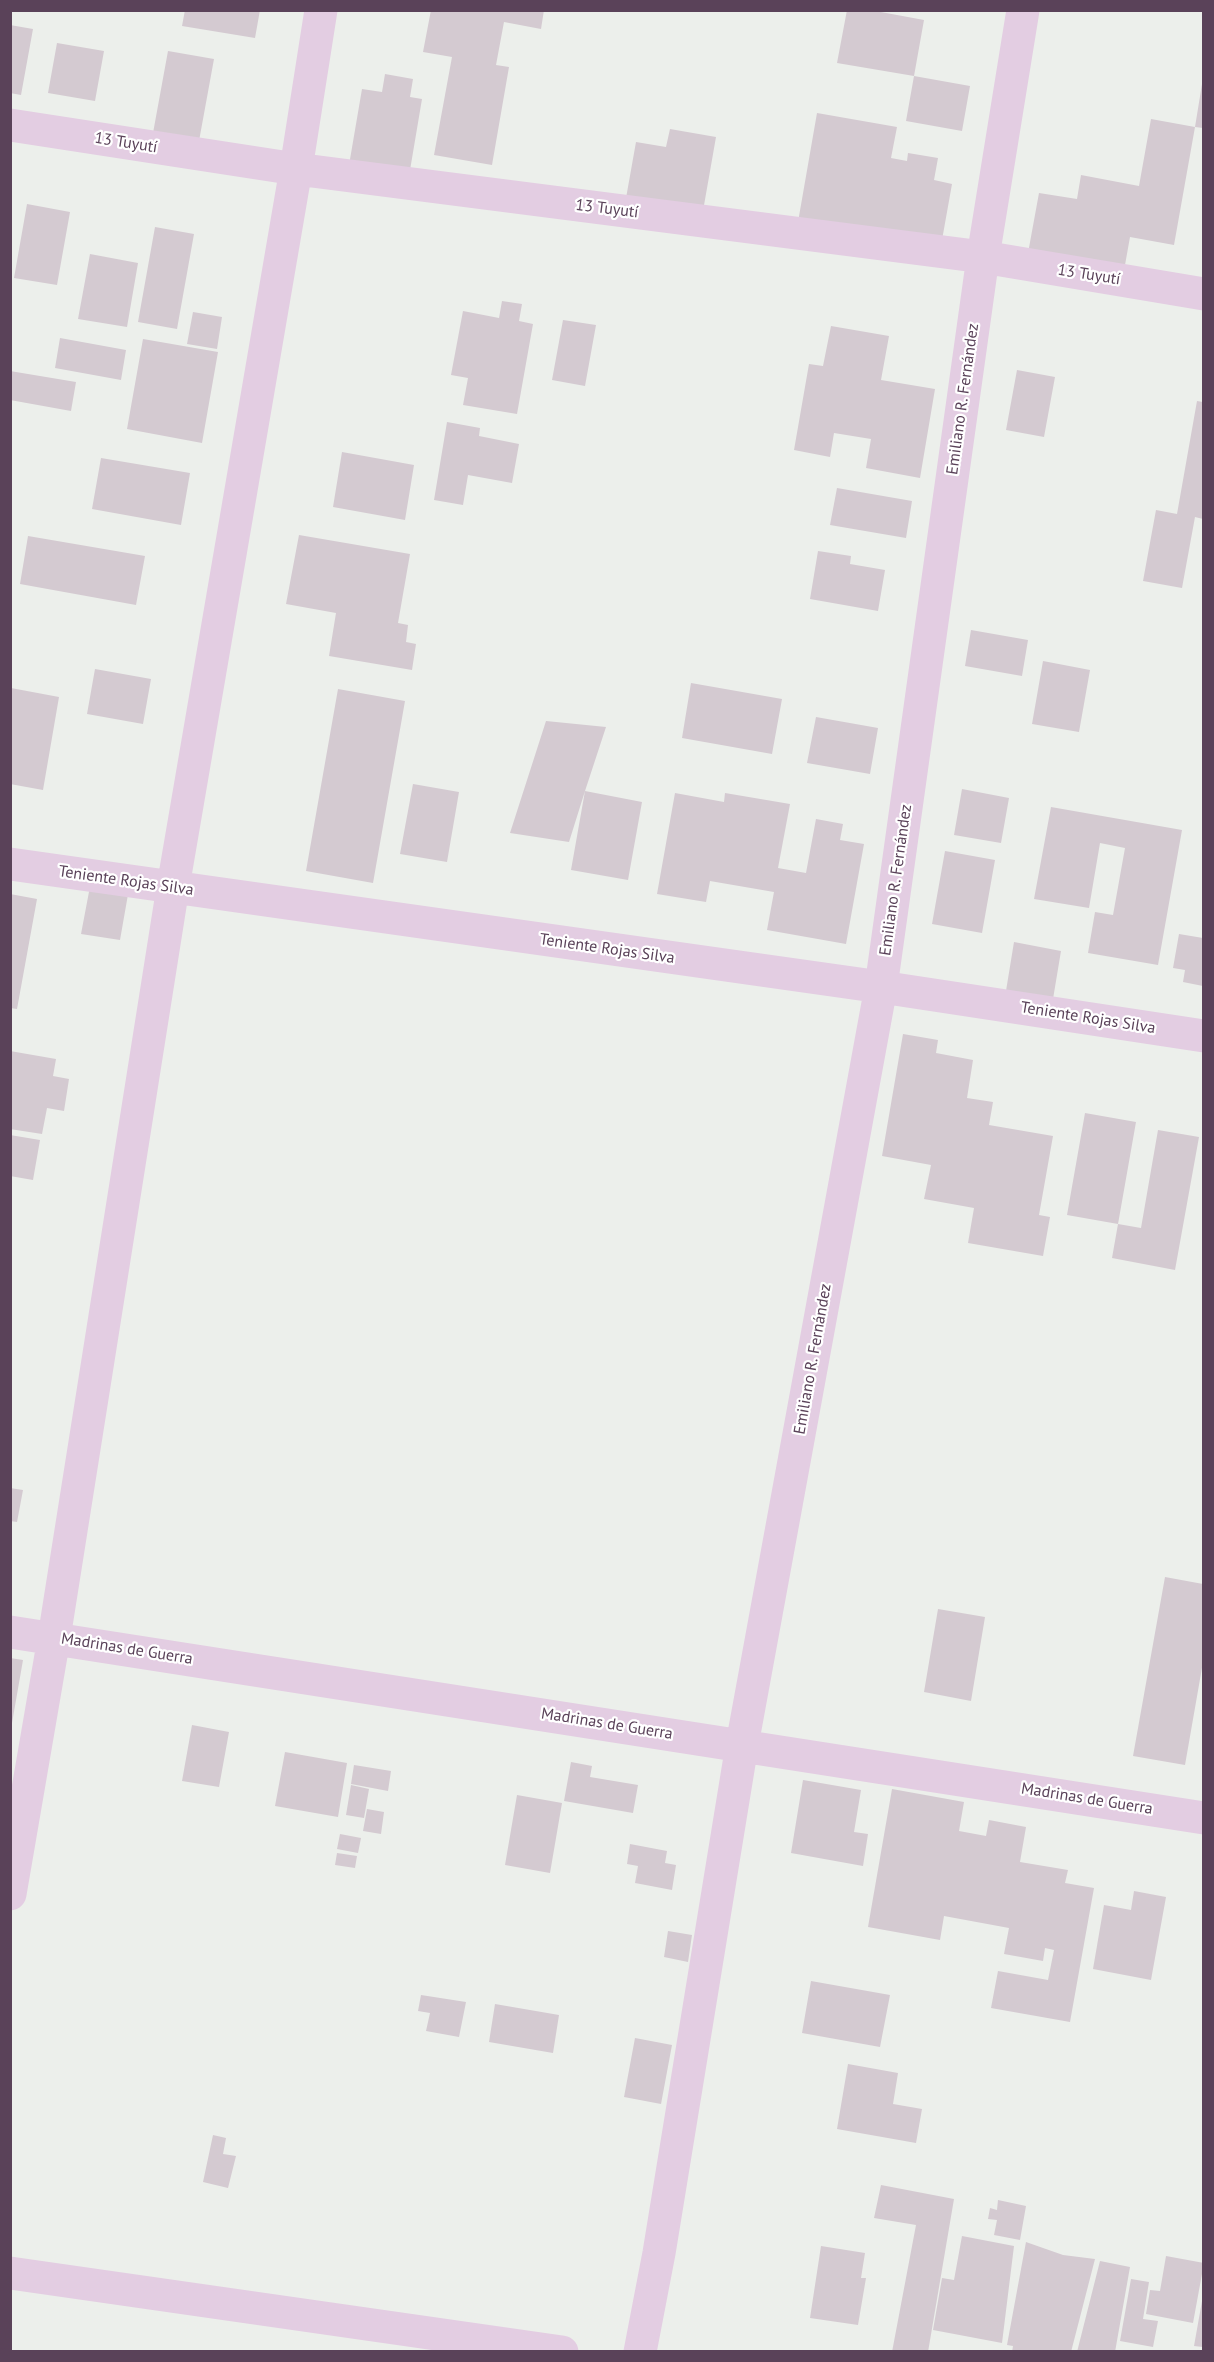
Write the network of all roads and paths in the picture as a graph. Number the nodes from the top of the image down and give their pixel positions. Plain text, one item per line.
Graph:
1 (321, 10) edge
2 (1023, 10) edge
3 (10, 126) edge
4 (296, 169) junction
5 (983, 257) junction
6 (1203, 294) edge
7 (10, 864) edge
8 (173, 887) junction
9 (881, 987) junction
10 (1203, 1036) edge
11 (10, 1632) edge
12 (54, 1638) junction
13 (742, 1745) junction
14 (1203, 1818) edge
15 (10, 1894) edge
16 (10, 2272) edge
17 (562, 2352) edge
18 (640, 2352) edge

1 - 4 street
2 - 5 street, Emiliano R. Fernández
3 - 4 street, 13 Tuyutí
4 - 5 street, 13 Tuyutí
4 - 8 street
5 - 6 street, 13 Tuyutí
5 - 9 street, Emiliano R. Fernández
7 - 8 street, Teniente Rojas Silva
8 - 9 street, Teniente Rojas Silva
8 - 12 street
9 - 10 street, Teniente Rojas Silva
9 - 13 street, Emiliano R. Fernández
11 - 12 street, Madrinas de Guerra
12 - 13 street, Madrinas de Guerra
12 - 15 street
13 - 14 street, Madrinas de Guerra
13 - 18 street, Emiliano R. Fernández
16 - 17 street

